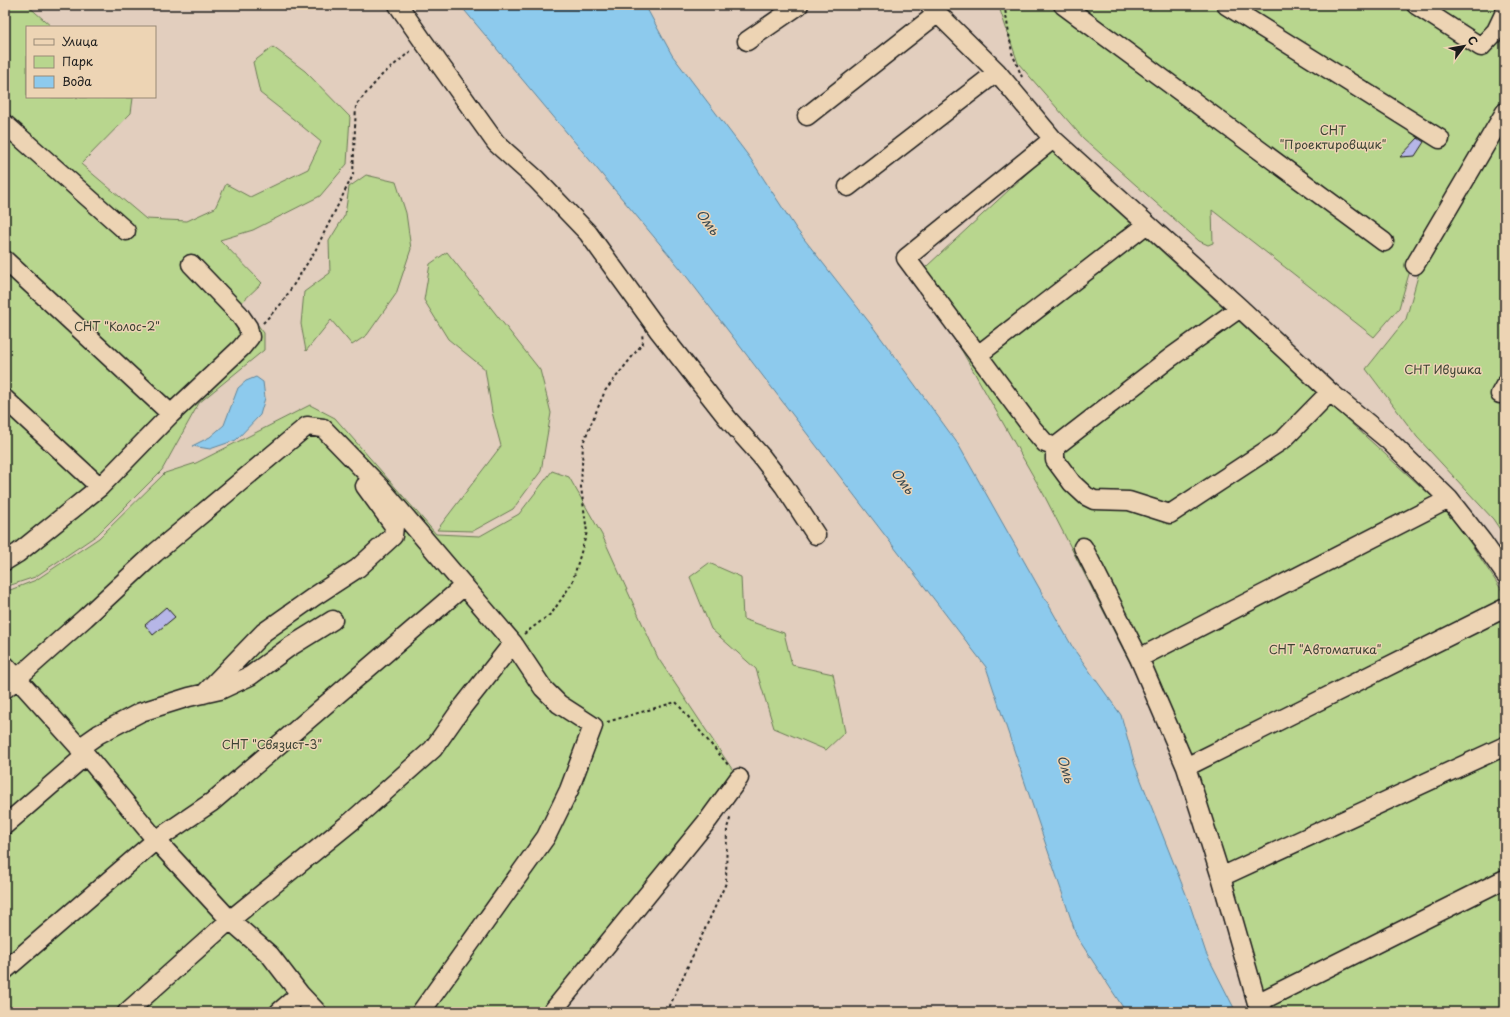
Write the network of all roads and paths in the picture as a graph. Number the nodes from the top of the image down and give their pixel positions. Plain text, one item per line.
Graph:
1 (398, 5) edge
2 (800, 5) edge
3 (1006, 5) edge
4 (1063, 5) edge
5 (1226, 5) edge
6 (1416, 5) edge
7 (933, 9) edge
8 (1505, 12) edge
9 (423, 41) junction
10 (747, 41) dead end
11 (997, 72) junction
12 (1024, 81) dead end
13 (1505, 112) edge
14 (807, 116) dead end
15 (5, 124) edge
16 (1440, 138) dead end
17 (1054, 139) junction
18 (848, 187) dead end
19 (1147, 224) junction
20 (126, 231) dead end
21 (1384, 242) dead end
22 (5, 260) edge
23 (191, 264) dead end
24 (1415, 265) dead end
25 (1240, 308) junction
26 (641, 329) dead end
27 (250, 337) junction
28 (978, 355) junction
29 (1330, 392) junction
30 (5, 399) edge
31 (172, 414) junction
32 (1055, 447) junction
33 (351, 457) junction
34 (100, 487) junction
35 (1449, 499) junction
36 (816, 535) dead end
37 (1083, 547) dead end
38 (9, 552) edge
39 (1505, 574) edge
40 (464, 586) junction
41 (1505, 608) edge
42 (333, 620) dead end
43 (513, 643) junction
44 (1140, 658) junction
45 (5, 665) edge
46 (11, 683) edge
47 (204, 694) junction
48 (1505, 746) edge
49 (83, 751) junction
50 (1186, 767) junction
51 (739, 778) dead end
52 (5, 825) edge
53 (156, 840) junction
54 (1221, 877) junction
55 (1505, 879) edge
56 (230, 920) junction
57 (5, 970) edge
58 (300, 994) junction
59 (1261, 1007) edge
60 (127, 1012) edge
61 (280, 1012) edge
62 (317, 1012) edge
63 (421, 1012) edge
64 (552, 1012) edge

1 - 9 street
2 - 10 street
3 - 12 path
4 - 21 street
5 - 16 street
6 - 8 street
7 - 11 street
7 - 14 street
9 - 27 path
9 - 36 street
11 - 17 street
11 - 18 street
13 - 24 street
15 - 20 street
17 - 19 street
17 - 28 street
19 - 25 street
19 - 28 street
22 - 31 street
23 - 27 street
25 - 29 street
25 - 32 street
26 - 43 path
27 - 31 street
28 - 32 street
29 - 32 street
29 - 35 street
30 - 34 street
31 - 34 street
33 - 40 street
33 - 46 street
33 - 47 street
34 - 38 street
35 - 39 street
35 - 44 street
37 - 44 street
40 - 43 street
40 - 53 street
41 - 50 street
42 - 47 street
43 - 56 street
43 - 63 street
44 - 50 street
45 - 46 street
46 - 49 street
47 - 49 street
48 - 54 street
49 - 52 street
49 - 53 street
50 - 54 street
51 - 64 street
53 - 56 street
53 - 57 street
54 - 59 street
55 - 59 street
56 - 58 street
56 - 60 street
58 - 61 street
58 - 62 street

